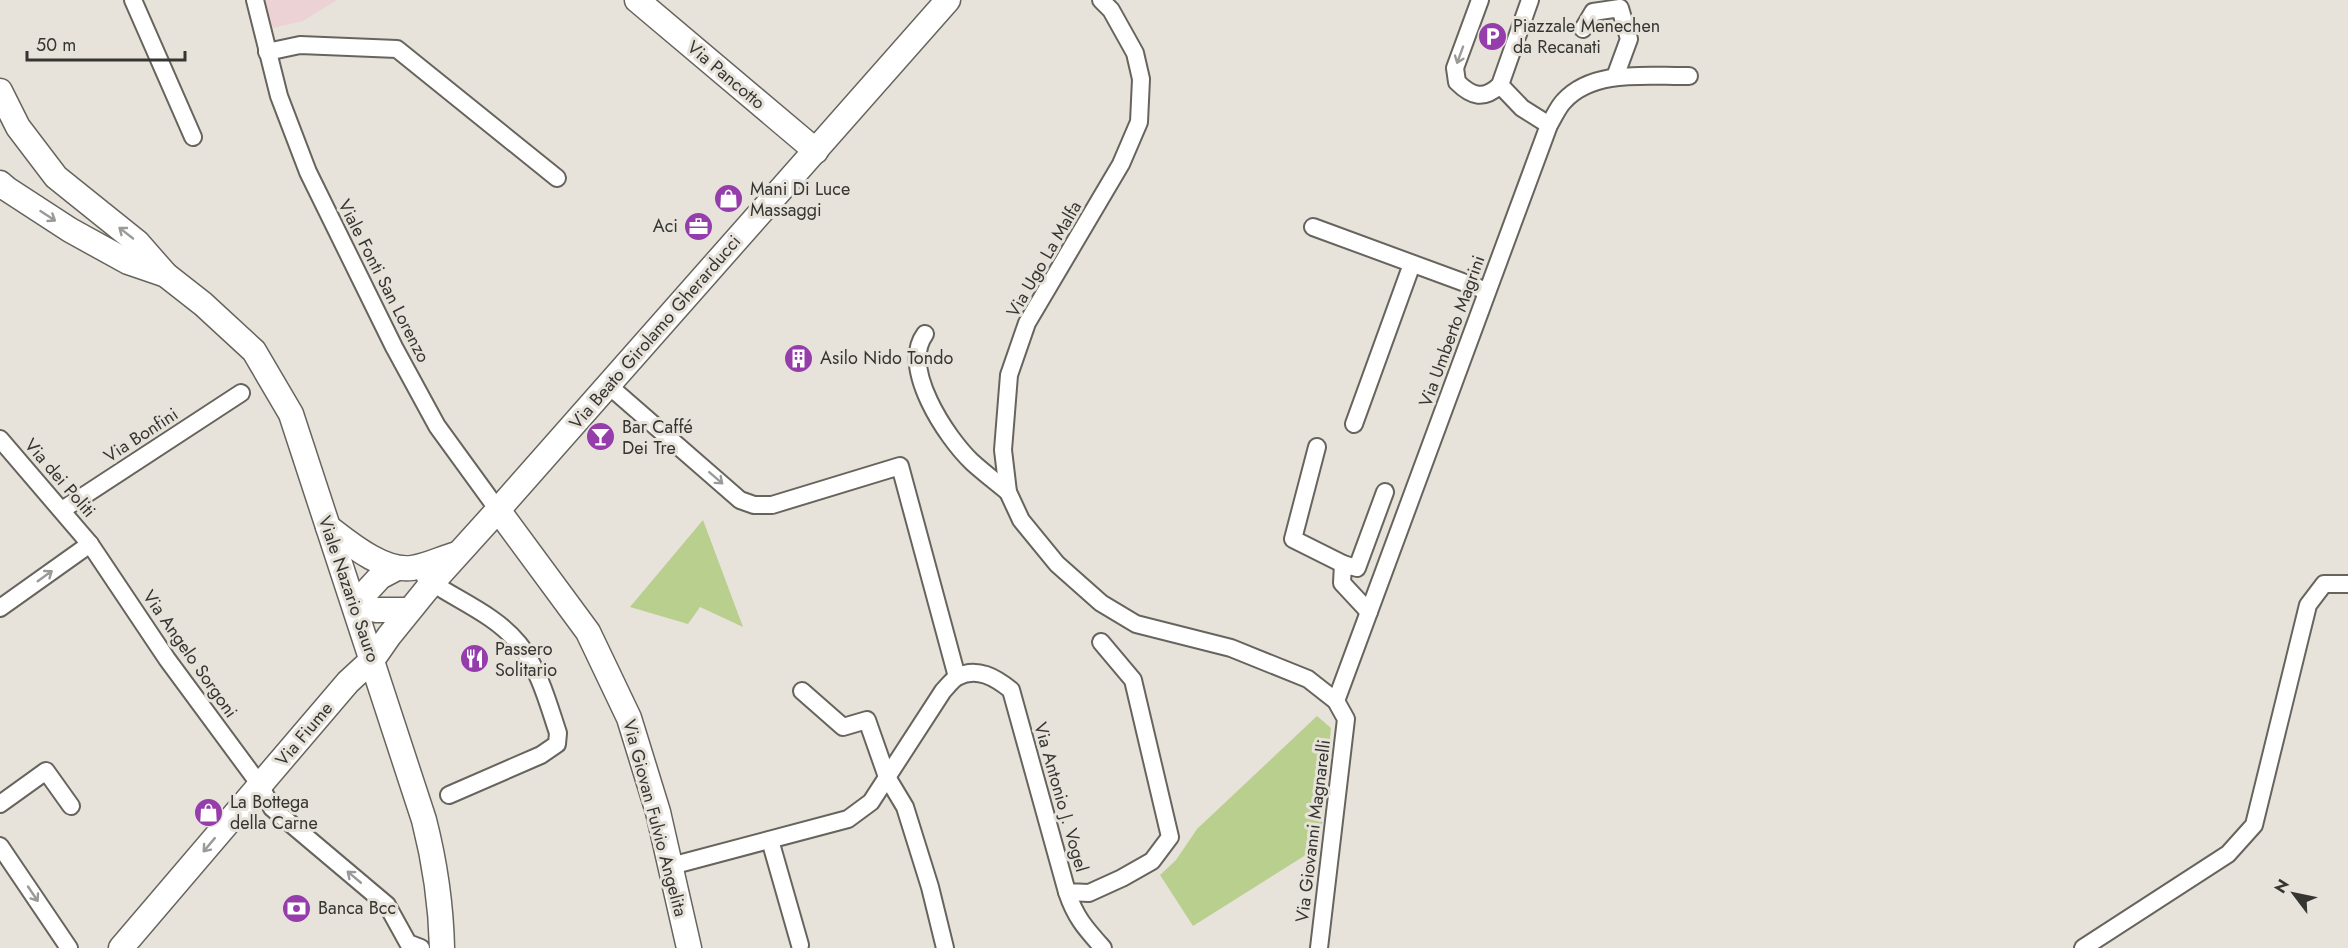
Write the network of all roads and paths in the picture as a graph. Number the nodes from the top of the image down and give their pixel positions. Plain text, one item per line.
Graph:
1 (133, 0) edge
2 (255, 0) edge
3 (636, 0) edge
4 (948, 0) edge
5 (1101, 0) edge
6 (1480, 0) edge
7 (1530, 0) edge
8 (1583, 28) dead end
9 (267, 52) junction
10 (1689, 76) dead end
11 (1615, 77) junction
12 (1500, 85) junction
13 (0, 91) edge
14 (1549, 125) junction
15 (193, 138) dead end
16 (816, 151) junction
17 (557, 178) dead end
18 (0, 183) edge
19 (1313, 227) dead end
20 (1412, 264) junction
21 (166, 275) junction
22 (1487, 291) junction
23 (925, 334) dead end
24 (608, 386) junction
25 (241, 393) dead end
26 (1353, 424) dead end
27 (0, 439) edge
28 (1317, 447) dead end
29 (1008, 492) junction
30 (1385, 492) dead end
31 (62, 510) junction
32 (498, 510) junction
33 (328, 527) junction
34 (90, 544) junction
35 (457, 554) junction
36 (1343, 564) junction
37 (404, 568) junction
38 (432, 583) junction
39 (2348, 584) edge
40 (355, 604) junction
41 (0, 608) edge
42 (409, 610) junction
43 (1369, 612) junction
44 (1101, 642) dead end
45 (373, 659) junction
46 (957, 677) junction
47 (802, 691) dead end
48 (1336, 701) junction
49 (1346, 719) joint
50 (887, 777) junction
51 (260, 785) junction
52 (449, 795) dead end
53 (0, 804) edge
54 (71, 806) dead end
55 (770, 840) junction
56 (0, 846) edge
57 (671, 866) junction
58 (1067, 892) junction
59 (800, 945) dead end
60 (124, 947) edge
61 (69, 948) edge
62 (421, 948) edge
63 (442, 948) edge
64 (689, 948) edge
65 (945, 948) edge
66 (1104, 948) edge
67 (1319, 948) edge
68 (2083, 948) edge

1 - 15 street
2 - 9 street, Viale Fonti San Lorenzo
3 - 16 main road, Via Pancotto
4 - 16 main road, Via Beato Girolamo Gherarducci
5 - 29 street, Via Ugo La Malfa
6 -> 12 street
7 - 12 street
8 - 11 street
9 - 17 street
9 - 32 street, Viale Fonti San Lorenzo
10 - 11 street, Via Umberto Magrini
11 - 14 street, Via Umberto Magrini
12 - 14 street
21 -> 13 main road, Viale Nazario Sauro
14 - 22 street, Via Umberto Magrini
16 - 24 main road, Via Beato Girolamo Gherarducci
18 -> 21 main road, Viale Nazario Sauro
19 - 20 street
20 - 22 street
20 - 26 street
21 - 33 main road, Viale Nazario Sauro
22 - 43 street, Via Umberto Magrini
23 - 29 street
24 - 32 main road, Via Beato Girolamo Gherarducci
24 -> 46 street
25 - 31 street, Via Bonfini
27 - 31 street, Via dei Politi
28 - 36 street
29 - 48 street, Via Ugo La Malfa
30 - 36 street
31 - 34 street, Via dei Politi
32 - 35 main road, Via Beato Girolamo Gherarducci
32 - 57 main road, Via Giovan Fulvio Angelita
33 - 37 main road
33 - 40 main road, Viale Nazario Sauro
41 -> 34 street
34 - 51 street, Via Angelo Sorgoni
35 - 37 main road
35 - 38 main road, Via Beato Girolamo Gherarducci
36 - 43 street
37 - 38 street
37 - 40 main road
38 - 42 main road, Via Beato Girolamo Gherarducci
38 - 52 street
39 - 68 street
40 - 42 main road
40 - 45 main road, Viale Nazario Sauro
42 - 45 main road, Via Fiume
43 - 48 street, Via Umberto Magrini
44 - 58 street, Via Antonio J. Vogel
45 - 51 main road, Via Fiume
45 - 63 main road, Viale Nazario Sauro
46 - 50 street
46 - 58 street, Via Antonio J. Vogel
47 - 50 street
48 - 49 street, Via Ugo La Malfa
49 - 67 street, Via Giovanni Magnarelli
50 - 55 street
50 - 65 street
51 -> 60 main road, Via Fiume
62 -> 51 street
53 - 54 street
55 - 57 street
55 - 59 street
56 -> 61 street
57 - 64 main road, Via Giovan Fulvio Angelita
58 - 66 street

